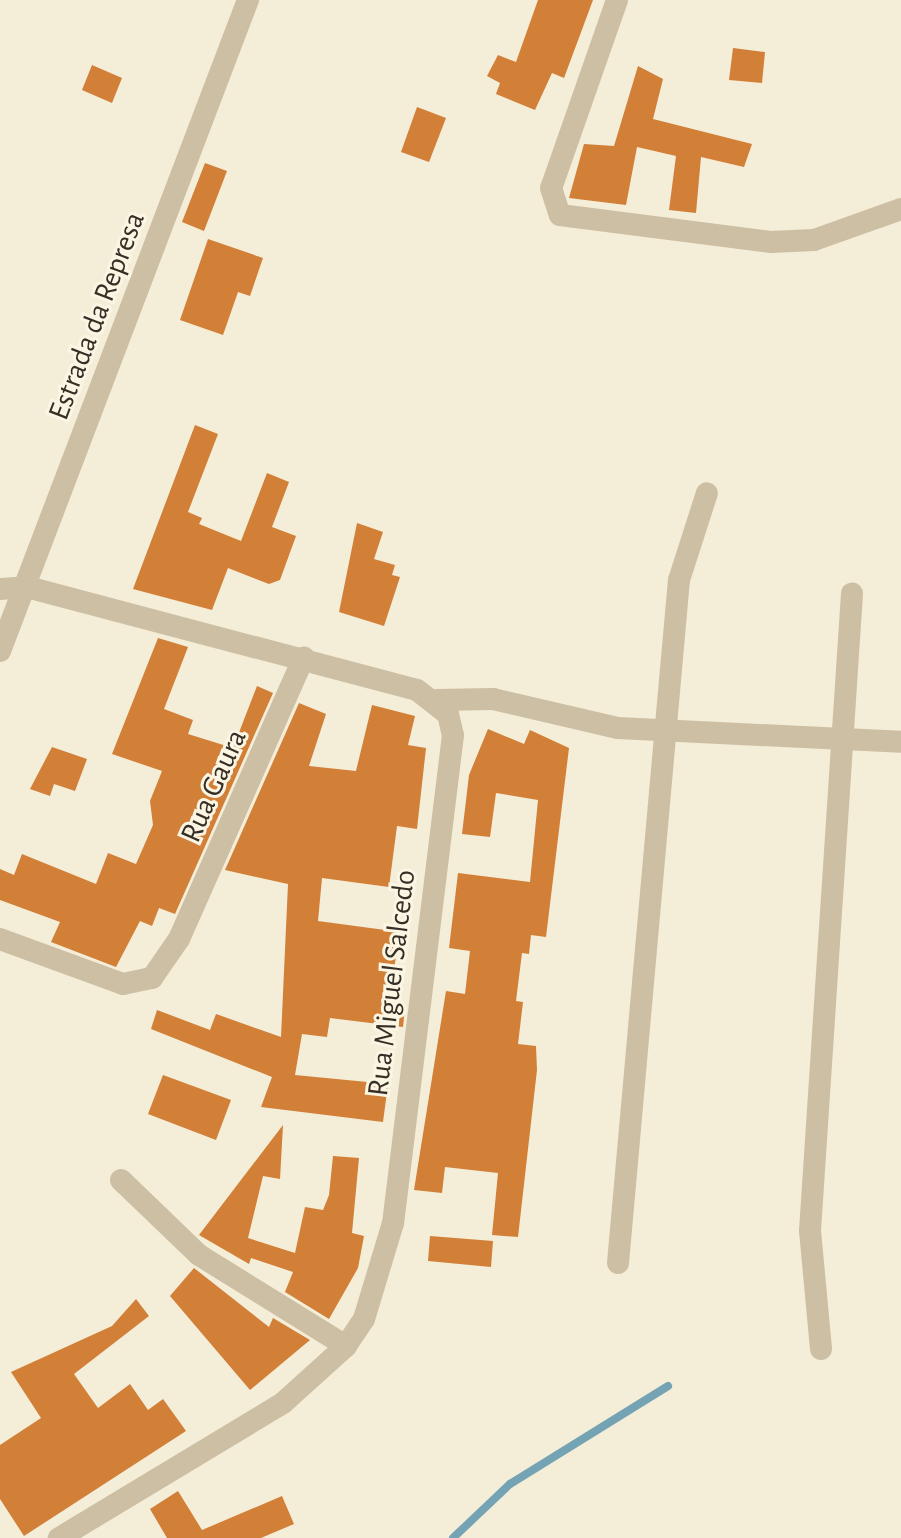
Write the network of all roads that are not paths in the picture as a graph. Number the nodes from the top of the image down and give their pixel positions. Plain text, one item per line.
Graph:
1 (248, 0) edge
2 (617, 0) edge
3 (901, 209) edge
4 (707, 493) dead end
5 (27, 587) junction
6 (0, 589) edge
7 (852, 593) dead end
8 (0, 651) edge
9 (304, 657) junction
10 (437, 700) junction
11 (665, 730) junction
12 (842, 737) junction
13 (901, 742) edge
14 (0, 939) edge
15 (121, 1180) dead end
16 (618, 1263) dead end
17 (346, 1346) junction
18 (821, 1349) dead end
19 (59, 1538) edge

1 - 5 street, Estrada da Represa
2 - 3 street
4 - 11 street
5 - 6 street
5 - 8 street, Estrada da Represa
5 - 9 street
7 - 12 street
9 - 10 street
9 - 14 street, Rua Gaura
10 - 11 street
10 - 17 street, Rua Miguel Salcedo
11 - 12 street
11 - 16 street
12 - 13 street
12 - 18 street
15 - 17 street
17 - 19 street, Rua Miguel Salcedo

